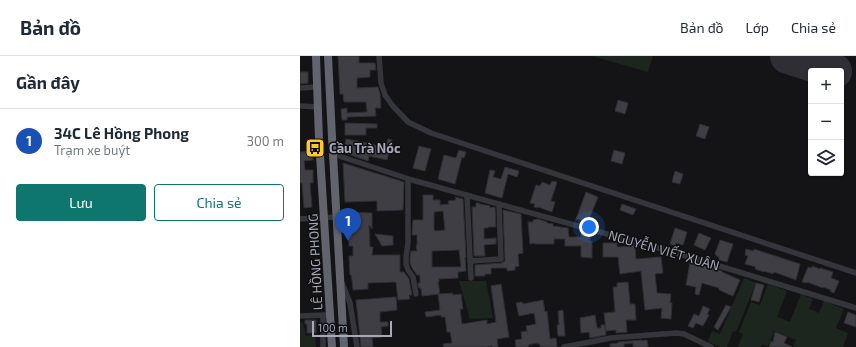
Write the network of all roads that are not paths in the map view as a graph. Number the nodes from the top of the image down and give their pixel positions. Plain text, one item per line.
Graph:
1 (316, 56) edge
2 (328, 56) edge
3 (379, 56) edge
4 (317, 87) junction
5 (300, 88) edge
6 (300, 106) edge
7 (318, 107) junction
8 (332, 137) junction
9 (319, 139) junction
10 (333, 154) junction
11 (408, 179) junction
12 (466, 195) junction
13 (499, 204) junction
14 (336, 217) junction
15 (324, 218) junction
16 (300, 220) edge
17 (470, 261) junction
18 (856, 273) edge
19 (340, 278) junction
20 (471, 278) dead end
21 (416, 294) dead end
22 (856, 308) edge
23 (327, 314) junction
24 (300, 316) edge
25 (323, 347) edge
26 (332, 347) edge
27 (344, 347) edge
28 (357, 347) edge
29 (564, 347) edge
30 (711, 347) edge

1 - 4 highway, LÊ HỒNG PHONG
2 - 8 highway, LÊ HỒNG PHONG
3 - 18 street
4 - 5 street
4 - 7 highway, LÊ HỒNG PHONG
6 - 7 street
7 - 9 highway, LÊ HỒNG PHONG
8 - 9 highway
8 - 10 highway, LÊ HỒNG PHONG
9 - 15 highway, LÊ HỒNG PHONG
10 - 11 street, NGUYỄN VIẾT XUÂN
10 - 14 highway, LÊ HỒNG PHONG
11 - 12 street, NGUYỄN VIẾT XUÂN
11 - 21 street
12 - 13 street, NGUYỄN VIẾT XUÂN
12 - 17 street
13 - 17 street
13 - 22 street, NGUYỄN VIẾT XUÂN
14 - 15 street
14 - 19 highway, LÊ HỒNG PHONG
15 - 16 street
15 - 23 highway, LÊ HỒNG PHONG
17 - 20 street
19 - 27 highway, LÊ HỒNG PHONG
19 - 28 street
23 - 24 street
23 - 25 street
23 - 26 highway, LÊ HỒNG PHONG
29 - 30 street

